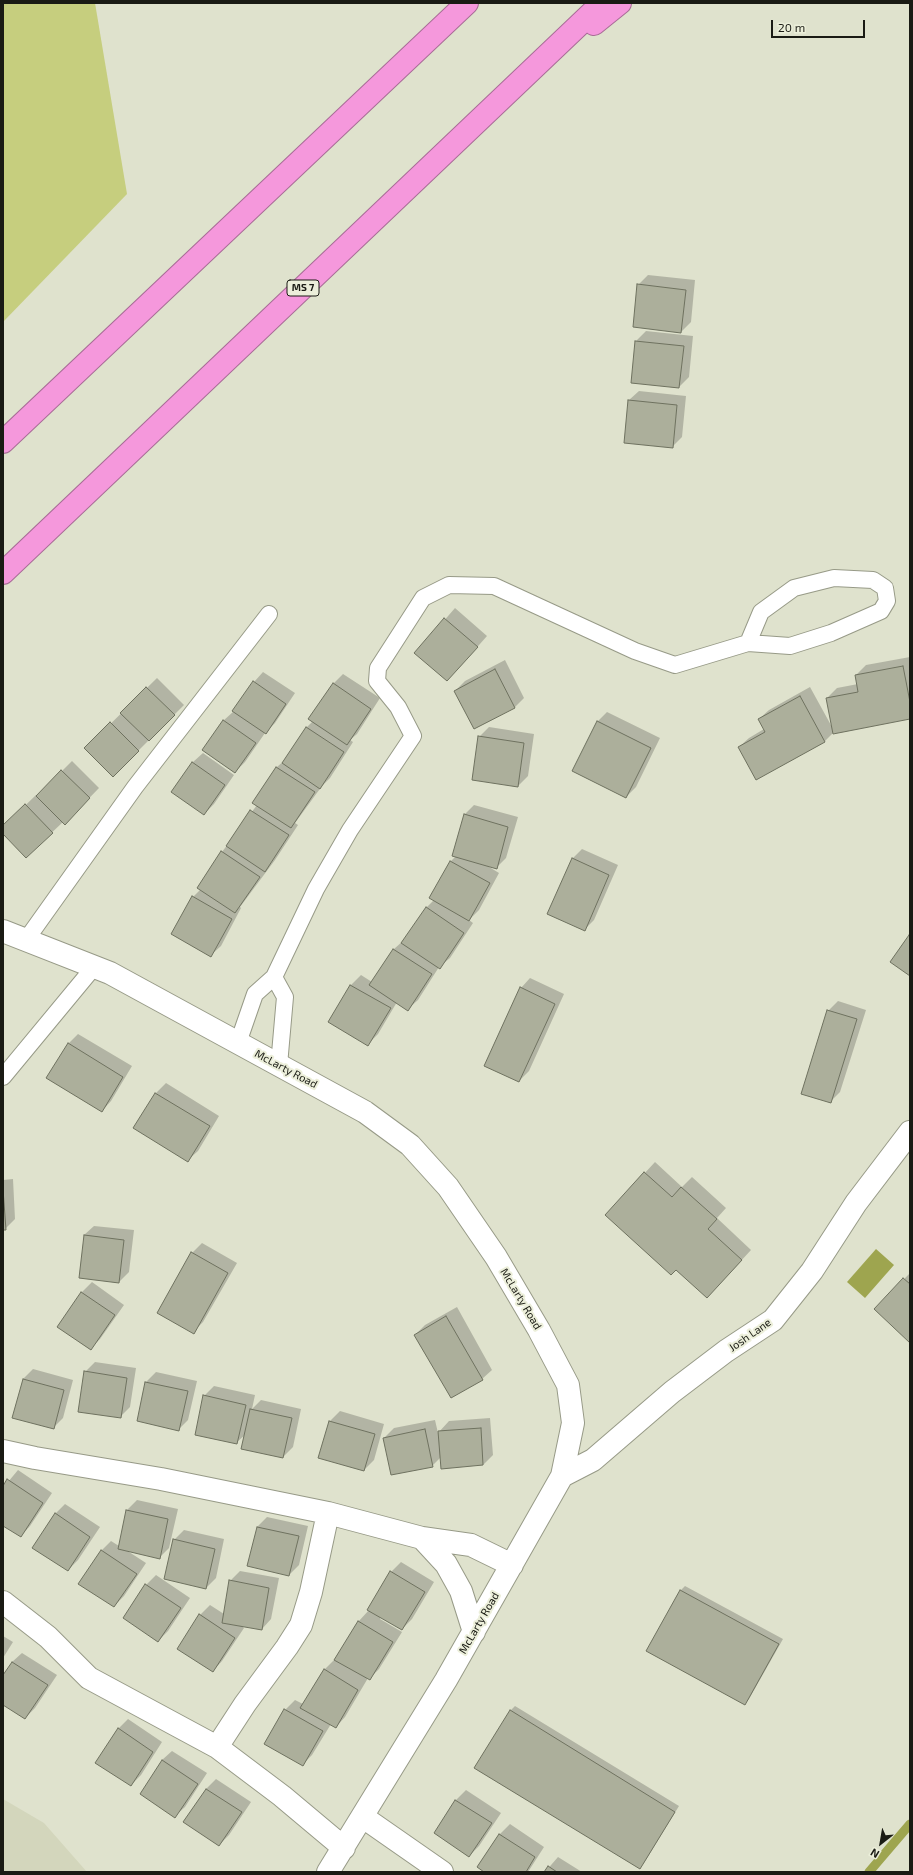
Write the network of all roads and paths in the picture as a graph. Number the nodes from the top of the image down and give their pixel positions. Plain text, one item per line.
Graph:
1 (467, 3) edge
2 (602, 3) edge
3 (620, 3) edge
4 (522, 80) junction
5 (3, 442) edge
6 (3, 573) edge
7 (269, 614) dead end
8 (748, 643) junction
9 (3, 931) edge
10 (26, 940) junction
11 (94, 967) junction
12 (274, 977) junction
13 (238, 1043) junction
14 (279, 1065) junction
15 (3, 1077) edge
16 (910, 1132) edge
17 (3, 1451) edge
18 (562, 1476) junction
19 (328, 1513) junction
20 (422, 1538) junction
21 (512, 1565) junction
22 (3, 1602) edge
23 (474, 1632) junction
24 (217, 1746) junction
25 (363, 1817) junction
26 (344, 1848) junction
27 (328, 1872) edge
28 (442, 1872) edge

1 - 5 highway
2 - 4 highway, MS 7
3 - 4 highway
4 - 6 highway, MS 7
7 - 10 lane
8 - 8 lane
8 - 12 lane
9 - 10 street, McLarty Road
10 - 11 street, McLarty Road
11 - 13 street, McLarty Road
11 - 15 lane
12 - 13 lane
12 - 14 lane
13 - 14 street, McLarty Road
14 - 18 street, McLarty Road
16 - 18 street, Josh Lane
17 - 19 street
18 - 21 street, McLarty Road
19 - 20 street
19 - 24 street
20 - 21 street
20 - 23 street
21 - 23 street, McLarty Road
22 - 24 street
23 - 25 street, McLarty Road
24 - 26 street
25 - 26 street, McLarty Road
25 - 28 street
26 - 27 street, McLarty Road

